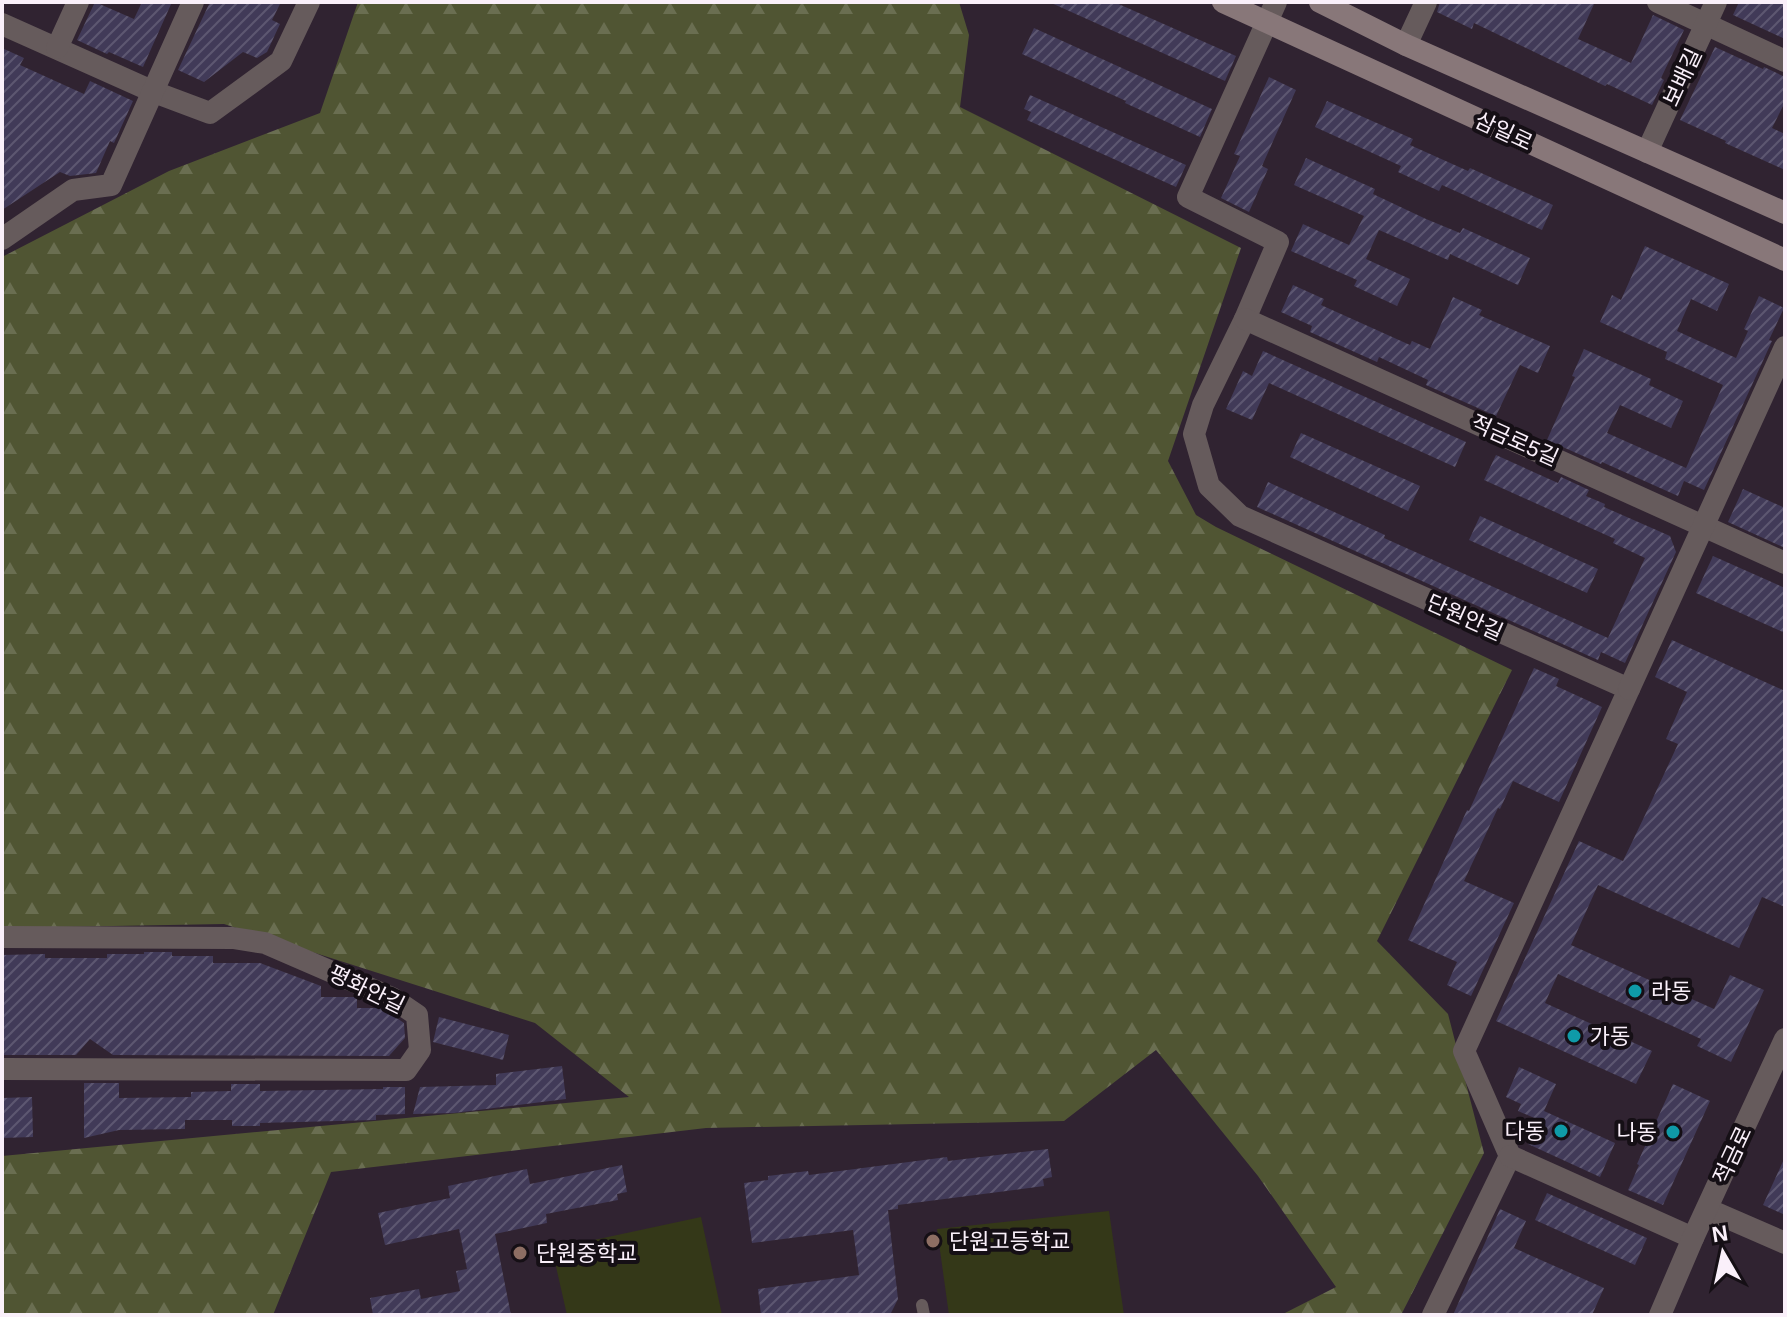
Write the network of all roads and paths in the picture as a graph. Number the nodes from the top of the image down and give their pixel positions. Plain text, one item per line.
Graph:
1 (78, 2) edge
2 (193, 2) edge
3 (309, 2) edge
4 (1223, 2) edge
5 (1320, 2) edge
6 (1426, 2) edge
7 (1658, 2) edge
8 (1716, 2) edge
9 (1272, 12) edge
10 (2, 24) edge
11 (1706, 24) junction
12 (1406, 45) junction
13 (57, 48) junction
14 (1785, 61) edge
15 (154, 92) junction
16 (1647, 152) junction
17 (1785, 213) edge
18 (2, 239) edge
19 (1785, 260) edge
20 (1245, 319) junction
21 (1785, 347) edge
22 (1704, 526) junction
23 (1785, 563) edge
24 (1629, 689) junction
25 (2, 937) edge
26 (1785, 1039) edge
27 (2, 1069) edge
28 (1510, 1156) junction
29 (1707, 1209) junction
30 (1693, 1238) junction
31 (1785, 1243) edge
32 (1433, 1315) edge
33 (1660, 1315) edge

1 - 13 street
2 - 15 street
3 - 15 street
4 - 9 main road, 삼일로
5 - 12 main road, 삼일로
6 - 12 street
7 - 11 street
8 - 11 street, 보배길
9 - 19 main road, 삼일로
9 - 20 street, 단원안길
10 - 13 street
11 - 14 street
11 - 16 street, 보배길
12 - 16 main road, 삼일로
13 - 15 street
15 - 18 street
16 - 17 main road, 삼일로
20 - 22 street, 적금로5길
20 - 24 street, 단원안길
21 - 22 street
22 - 23 street, 적금로5길
22 - 24 street
24 - 28 street
25 - 27 street, 평화안길
26 - 29 street, 적금로
28 - 30 street
28 - 32 street
29 - 30 street, 적금로
29 - 31 street
30 - 33 street, 적금로

